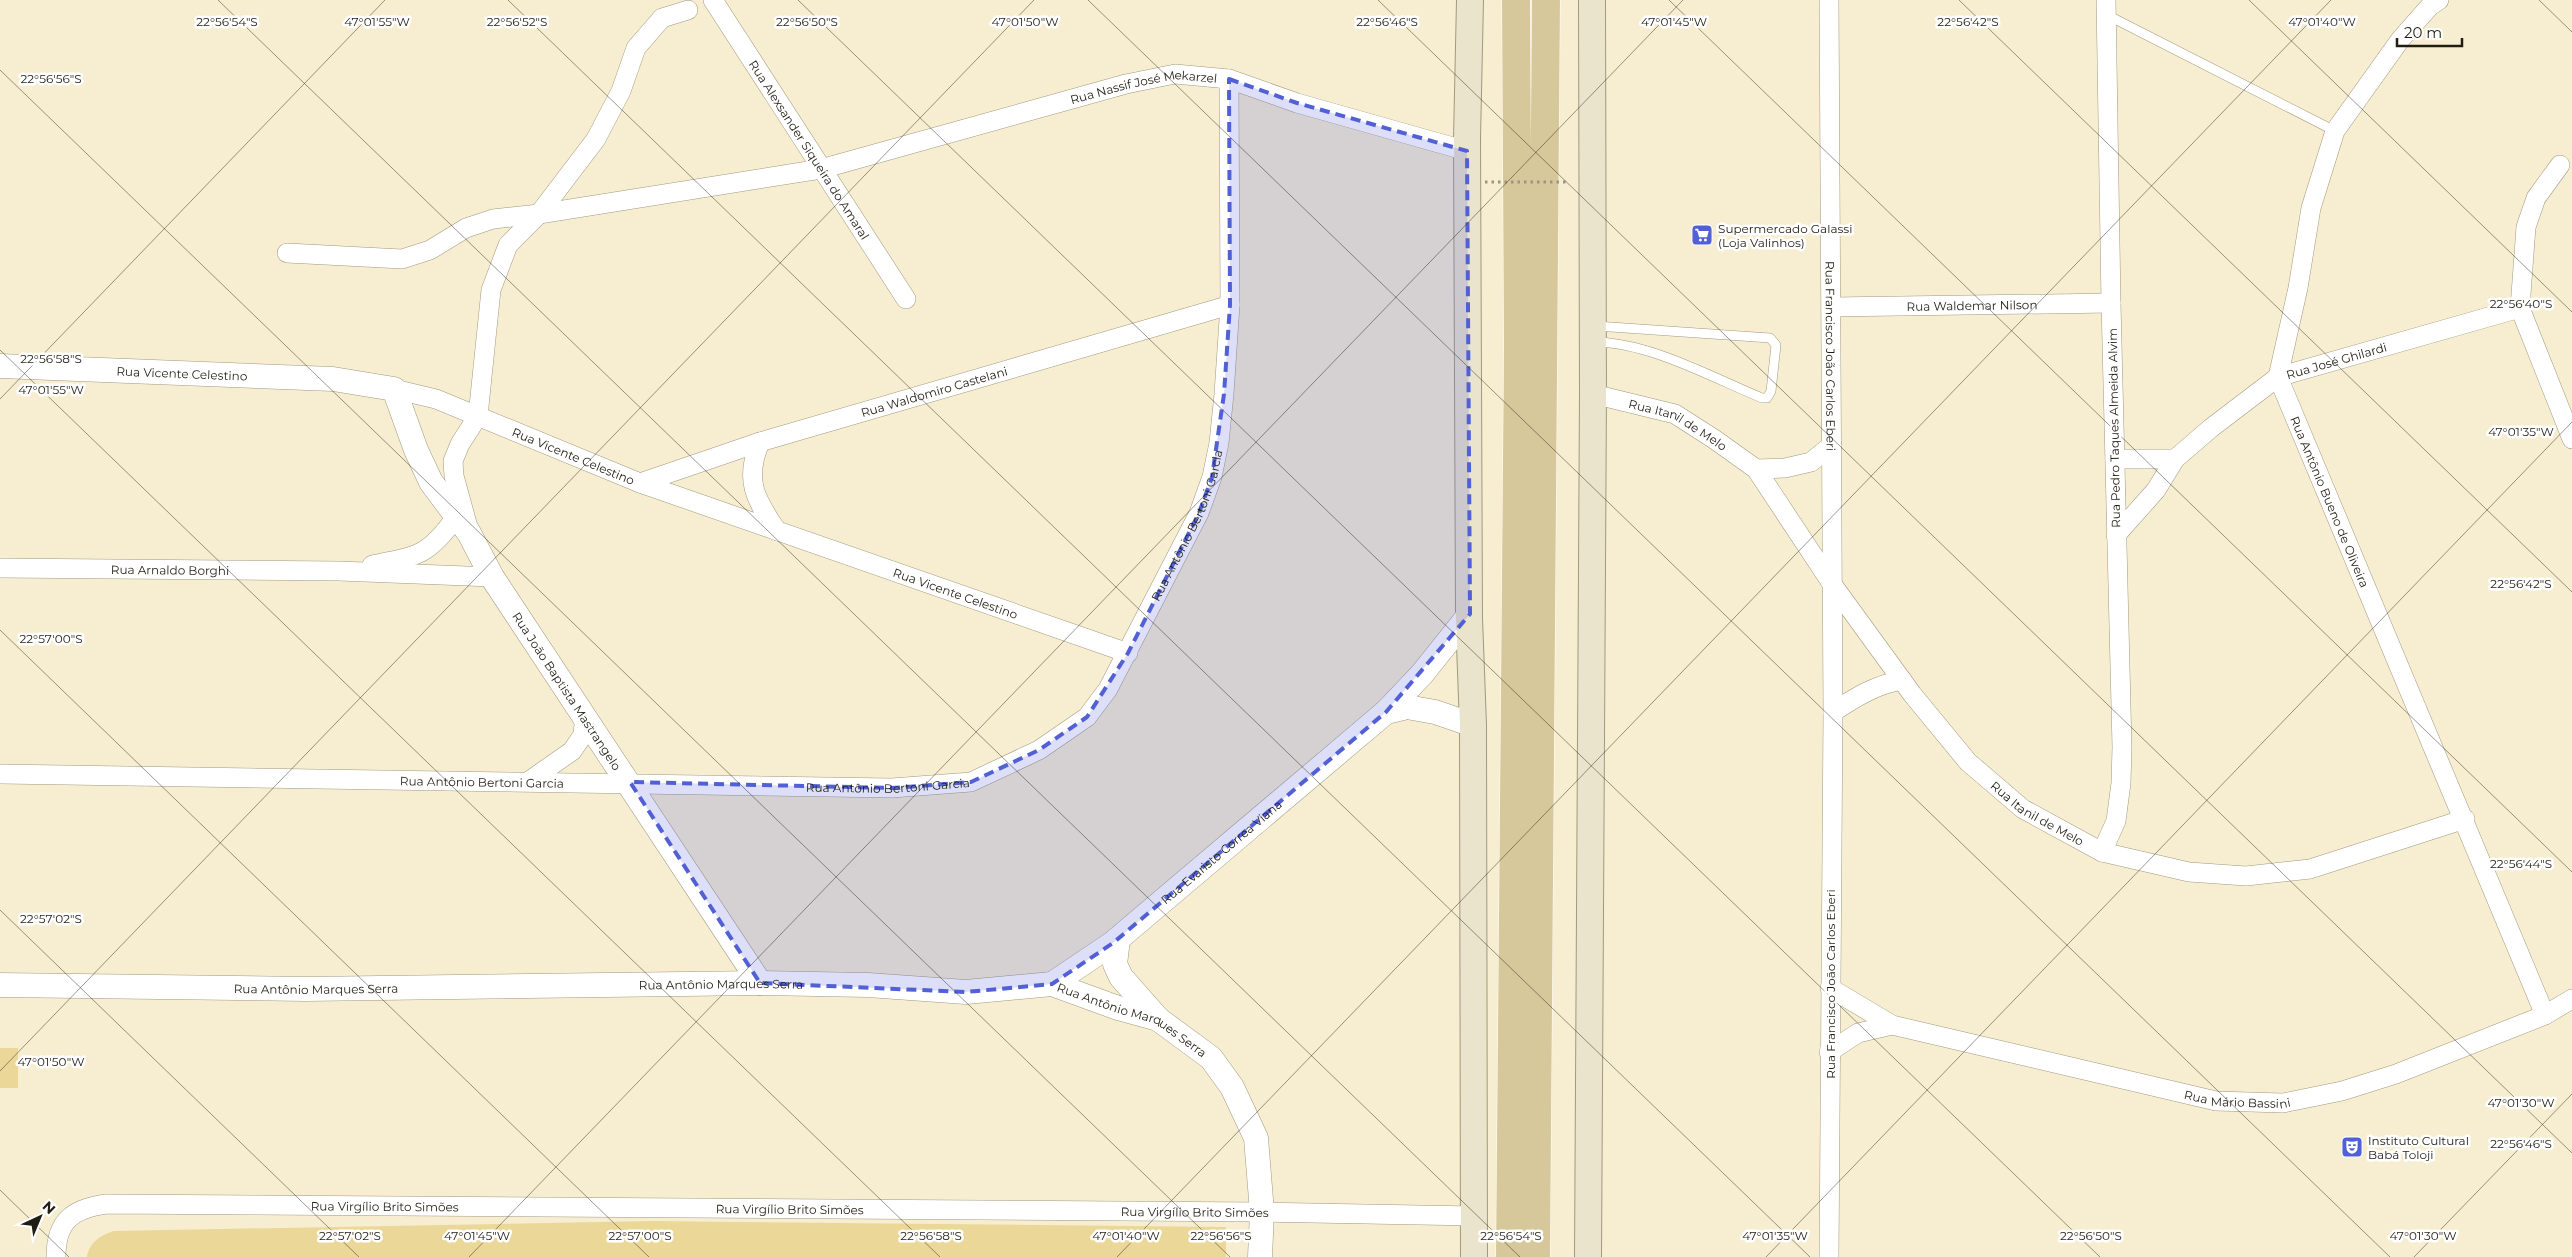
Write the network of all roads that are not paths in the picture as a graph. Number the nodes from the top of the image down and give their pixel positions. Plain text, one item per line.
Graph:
1 (713, 0) edge
2 (1470, 0) edge
3 (1516, 0) edge
4 (1546, 0) edge
5 (1592, 0) edge
6 (1829, 0) edge
7 (2439, 0) edge
8 (2106, 7) edge
9 (688, 10) dead end
10 (1229, 79) junction
11 (2335, 131) junction
12 (1467, 151) junction
13 (2560, 166) dead end
14 (821, 169) junction
15 (540, 214) junction
16 (287, 253) dead end
17 (906, 299) dead end
18 (2111, 303) junction
19 (1230, 306) junction
20 (1832, 307) junction
21 (2520, 308) junction
22 (1593, 334) junction
23 (0, 366) edge
24 (2278, 377) junction
25 (394, 389) junction
26 (1593, 394) junction
27 (478, 416) junction
28 (2572, 439) edge
29 (760, 442) junction
30 (1832, 445) junction
31 (2175, 458) junction
32 (2114, 459) junction
33 (1756, 469) junction
34 (640, 483) junction
35 (463, 525) junction
36 (777, 531) junction
37 (2116, 535) junction
38 (0, 568) edge
39 (339, 571) junction
40 (492, 577) junction
41 (1832, 584) junction
42 (1470, 614) junction
43 (1128, 653) junction
44 (1902, 680) junction
45 (1386, 712) junction
46 (1833, 712) junction
47 (585, 714) junction
48 (1473, 725) junction
49 (0, 774) edge
50 (529, 780) junction
51 (630, 782) junction
52 (2465, 819) junction
53 (2102, 852) junction
54 (1118, 939) junction
55 (760, 983) junction
56 (1052, 984) junction
57 (0, 985) edge
58 (1830, 988) junction
59 (2572, 999) edge
60 (2546, 1015) junction
61 (1158, 1019) junction
62 (1892, 1025) junction
63 (1829, 1052) junction
64 (1262, 1212) junction
65 (1474, 1216) junction
66 (56, 1257) edge
67 (1260, 1257) edge
68 (1474, 1257) edge
69 (1510, 1257) edge
70 (1536, 1257) edge
71 (1588, 1257) edge
72 (1829, 1257) edge

1 - 14 street, Rua Alexsander Siqueira do Amaral
2 - 12 main road
3 - 69 main road
4 - 70 main road
5 - 22 main road
6 - 20 street, Rua Francisco João Carlos Eberi
7 - 11 street
8 - 11 lane
8 - 18 street, Rua Pedro Taques Almeida Alvim
9 - 15 street
10 - 12 street, Rua Nassif José Mekarzel
10 - 14 street, Rua Nassif José Mekarzel
10 - 19 street, Rua Antônio Bertoni Garcia
11 - 24 street
12 - 42 main road
13 - 21 street
14 - 15 street, Rua Nassif José Mekarzel
14 - 17 street, Rua Alexsander Siqueira do Amaral
15 - 16 street, Rua Nassif José Mekarzel
15 - 27 street
18 - 20 street, Rua Waldemar Nilson
18 - 32 street, Rua Pedro Taques Almeida Alvim
19 - 29 street, Rua Waldomiro Castelani
19 - 43 street, Rua Antônio Bertoni Garcia
20 - 30 street, Rua Francisco João Carlos Eberi
21 - 24 street, Rua José Ghilardi
21 - 28 street
22 - 22 lane
22 - 26 main road
23 - 25 street, Rua Vicente Celestino
24 - 31 street, Rua José Ghilardi
24 - 52 street, Rua Antônio Bueno de Oliveira
25 - 27 street, Rua Vicente Celestino
25 - 35 street, Rua João Baptista Mastrangelo
26 - 33 street, Rua Itanil de Melo
26 - 71 main road
27 - 34 street, Rua Vicente Celestino
27 - 35 street
29 - 34 street, Rua Waldomiro Castelani
29 - 36 street
30 - 33 street
30 - 41 street, Rua Francisco João Carlos Eberi
31 - 32 street
31 - 37 street, Rua José Ghilardi
32 - 37 street, Rua Pedro Taques Almeida Alvim
33 - 41 street, Rua Itanil de Melo
34 - 36 street, Rua Vicente Celestino
35 - 39 street, Rua Arnaldo Borghi
35 - 40 street, Rua João Baptista Mastrangelo
36 - 43 street, Rua Vicente Celestino
37 - 53 street, Rua Pedro Taques Almeida Alvim
38 - 39 street, Rua Arnaldo Borghi
39 - 40 street, Rua Arnaldo Borghi
40 - 47 street, Rua João Baptista Mastrangelo
41 - 44 street, Rua Itanil de Melo
41 - 46 street, Rua Francisco João Carlos Eberi
42 - 45 street, Rua Evaristo Correa Viana
42 - 48 main road
43 - 51 street, Rua Antônio Bertoni Garcia
44 - 46 street
44 - 53 street, Rua Itanil de Melo
45 - 48 street, Rua Evaristo Correa Viana
45 - 54 street, Rua Evaristo Correa Viana
46 - 58 street, Rua Francisco João Carlos Eberi
47 - 50 street
47 - 51 street, Rua João Baptista Mastrangelo
48 - 65 main road
49 - 50 street, Rua Antônio Bertoni Garcia
50 - 51 street, Rua Antônio Bertoni Garcia
51 - 55 street, Rua João Baptista Mastrangelo
52 - 53 street, Rua Itanil de Melo
52 - 60 street, Rua Antônio Bueno de Oliveira
54 - 56 street, Rua Evaristo Correa Viana
54 - 61 street
55 - 56 street, Rua Antônio Marques Serra
55 - 57 street, Rua Antônio Marques Serra
56 - 61 street, Rua Antônio Marques Serra
58 - 62 street, Rua Mário Bassini
58 - 63 street, Rua Francisco João Carlos Eberi
59 - 60 street, Rua Mário Bassini
60 - 62 street, Rua Mário Bassini
61 - 64 street, Rua Antônio Marques Serra
62 - 63 street, Rua Mário Bassini
63 - 72 street, Rua Francisco João Carlos Eberi
64 - 65 street, Rua Virgílio Brito Simões
64 - 66 street, Rua Virgílio Brito Simões
64 - 67 street, Rua Antônio Marques Serra
65 - 68 main road

